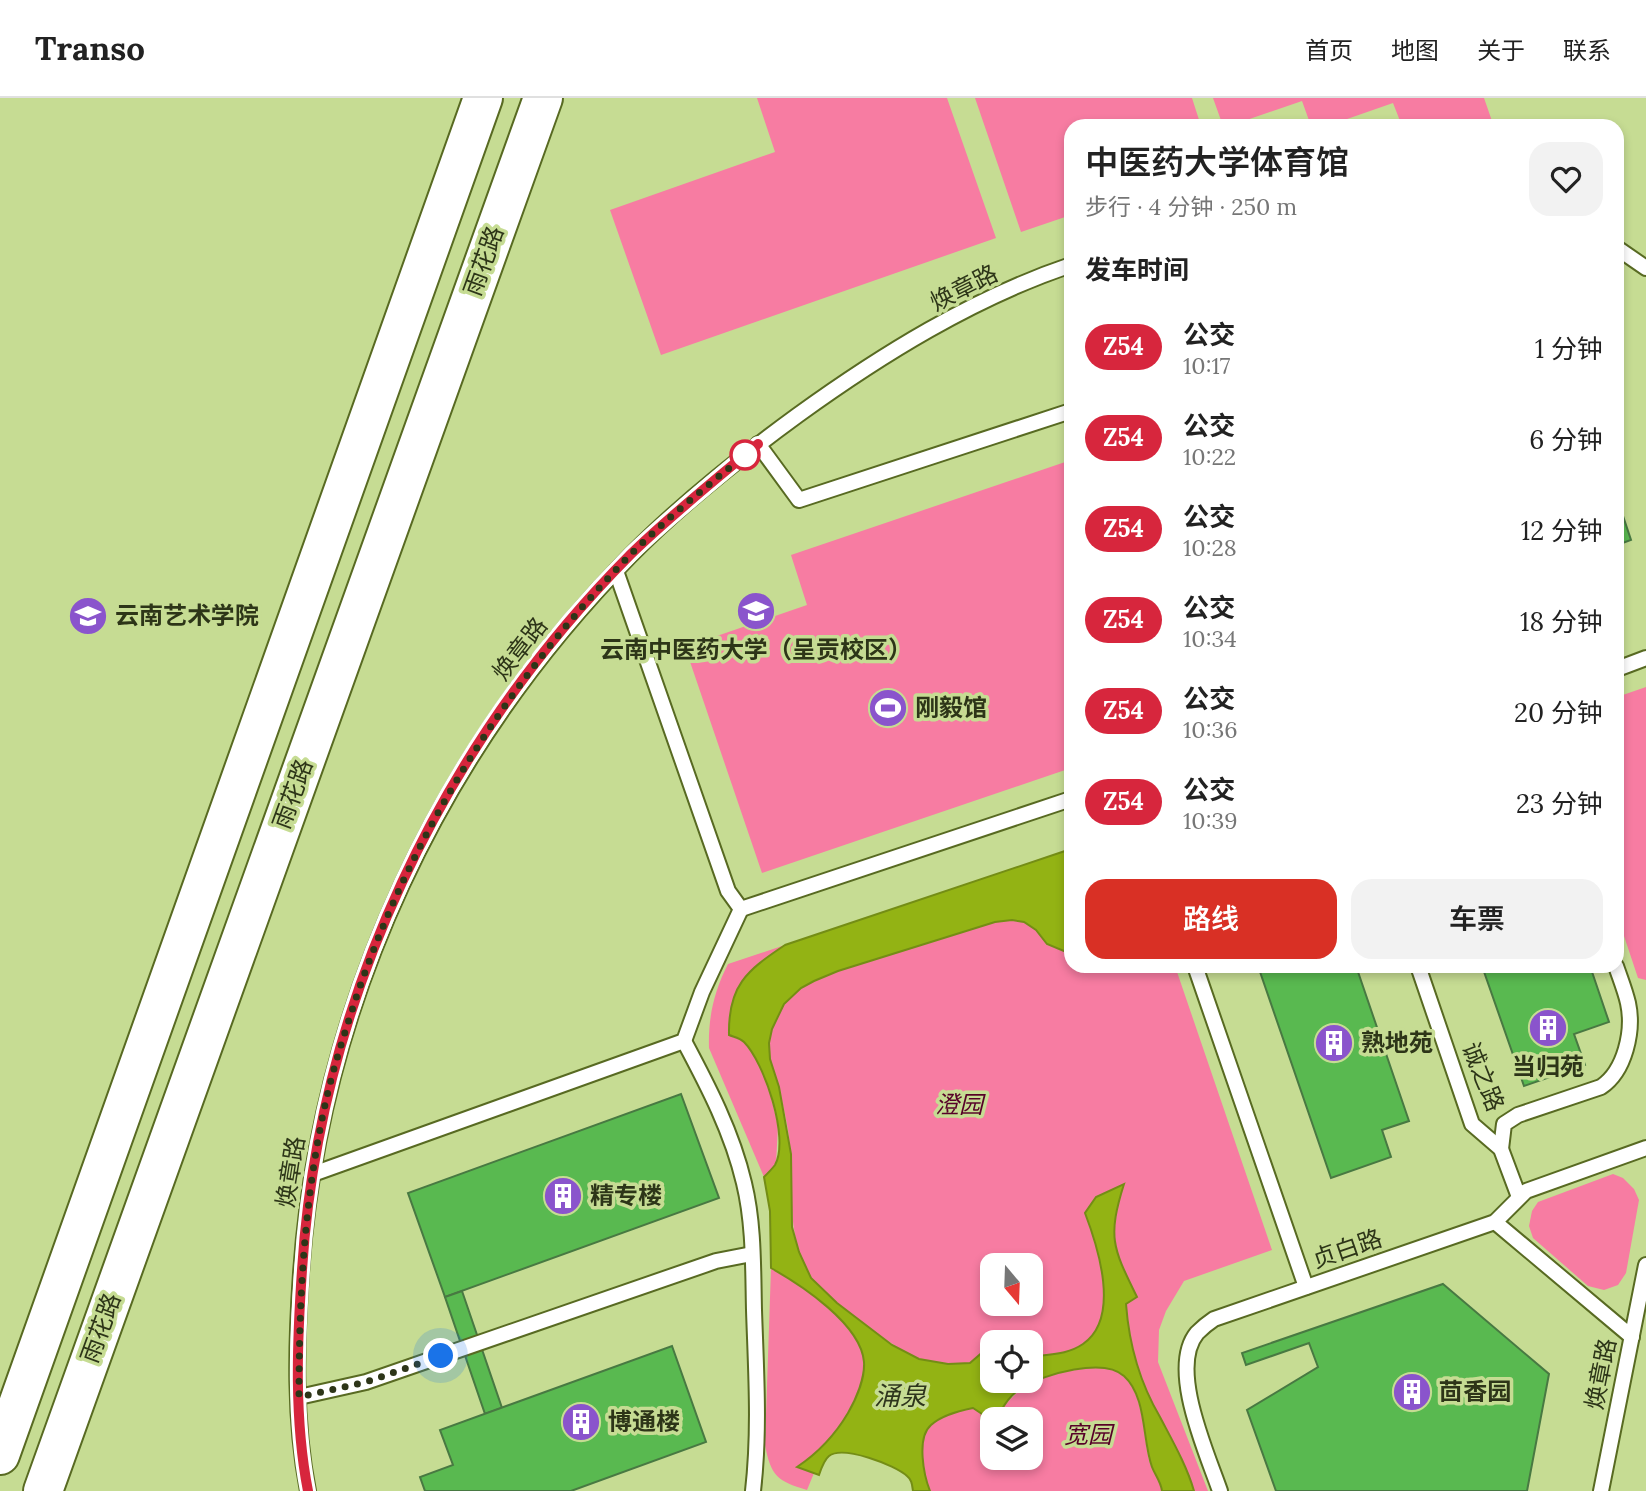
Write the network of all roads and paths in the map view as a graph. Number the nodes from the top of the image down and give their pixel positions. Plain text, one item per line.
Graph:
1 (483, 98) edge
2 (543, 98) edge
3 (1624, 253) edge
4 (1064, 267) edge
5 (1646, 268) edge
6 (1064, 413) edge
7 (758, 444) junction
8 (616, 571) junction
9 (1646, 658) edge
10 (1624, 666) edge
11 (1064, 801) edge
12 (741, 909) junction
13 (1197, 973) edge
14 (1420, 973) edge
15 (1618, 973) edge
16 (684, 1041) junction
17 (1646, 1148) edge
18 (1501, 1149) junction
19 (313, 1174) junction
20 (1519, 1197) junction
21 (1495, 1222) junction
22 (752, 1254) junction
23 (1646, 1265) edge
24 (1306, 1287) junction
25 (1632, 1337) junction
26 (299, 1397) junction
27 (0, 1455) edge
28 (43, 1491) edge
29 (308, 1491) edge
30 (753, 1491) edge
31 (1220, 1491) edge
32 (1601, 1491) edge

1 - 27 street
2 - 28 street, 雨花路
3 - 5 lane
4 - 7 lane, 焕章路
6 - 7 lane
7 - 8 lane, 焕章路
8 - 12 lane
8 - 19 lane, 焕章路
9 - 10 lane
11 - 12 lane
12 - 16 lane
13 - 24 lane
14 - 18 lane, 诚之路
15 - 18 lane
16 - 19 lane
16 - 22 lane
17 - 20 lane, 贞白路
18 - 20 lane, 诚之路
19 - 26 lane, 焕章路
20 - 21 lane, 贞白路
21 - 24 lane, 贞白路
21 - 25 lane
22 - 26 lane
22 - 30 lane
23 - 25 lane, 焕章路
24 - 31 lane, 贞白路
25 - 32 lane, 焕章路
26 - 29 lane, 焕章路

